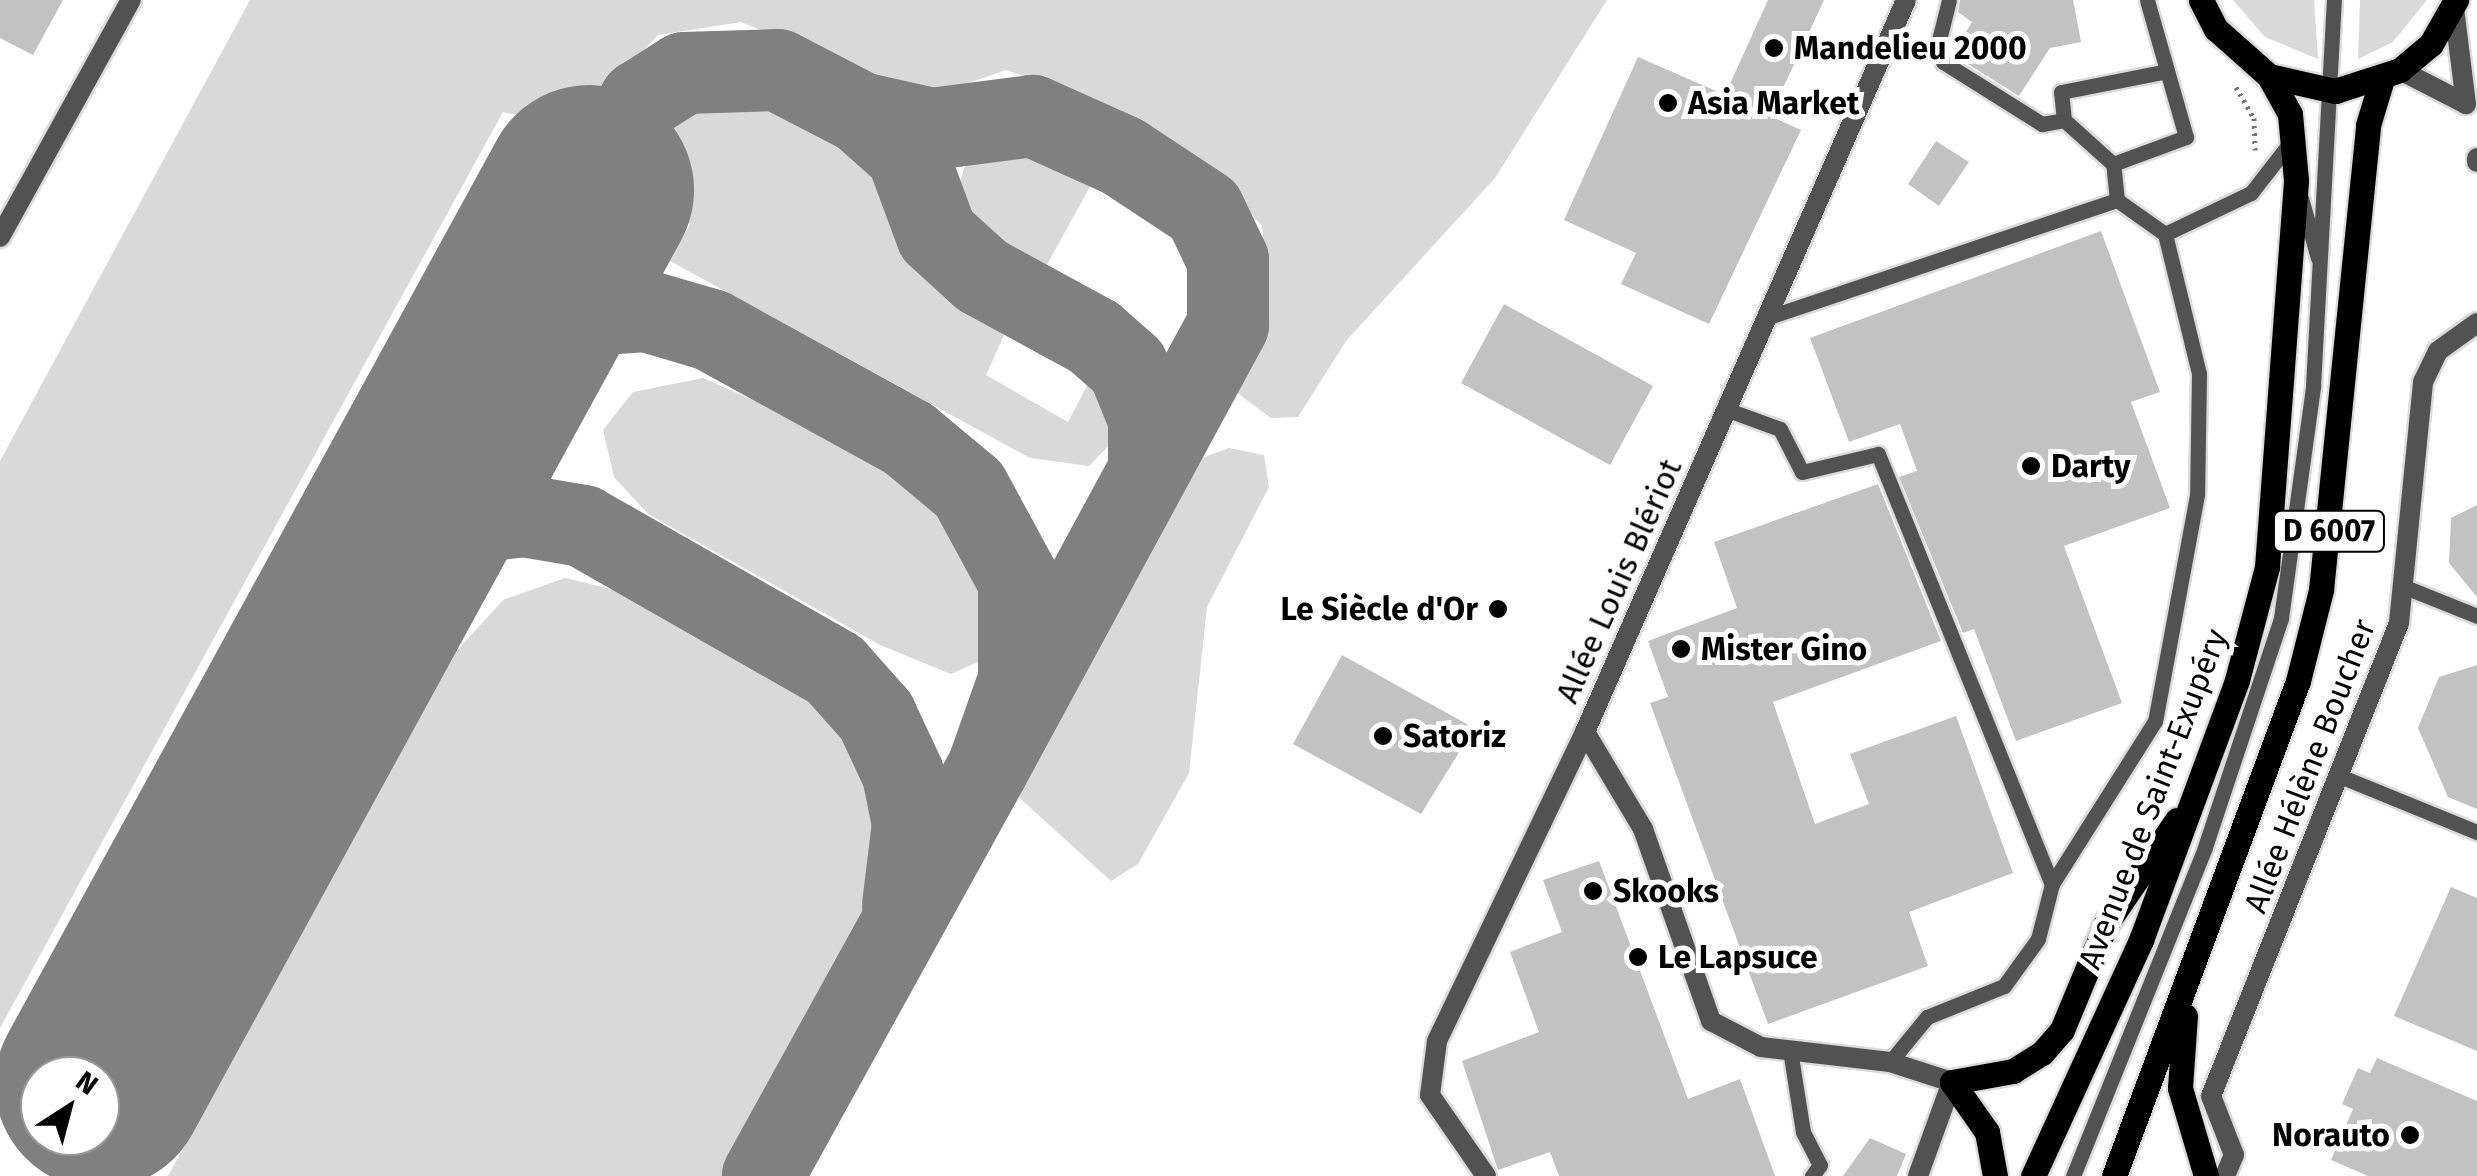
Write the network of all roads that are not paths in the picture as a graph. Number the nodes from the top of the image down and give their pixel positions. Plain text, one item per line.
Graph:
1 (131, 0) edge
2 (1906, 0) edge
3 (1949, 0) edge
4 (2146, 0) edge
5 (2201, 0) edge
6 (2334, 0) edge
7 (2455, 4) edge
8 (2167, 71) junction
9 (2391, 75) junction
10 (2269, 76) junction
11 (2335, 91) junction
12 (2472, 112) edge
13 (2064, 120) junction
14 (2295, 136) junction
15 (2113, 164) junction
16 (2296, 180) junction
17 (2118, 200) junction
18 (6, 210) edge
19 (2166, 234) junction
20 (0, 236) edge
21 (2322, 272) junction
22 (1763, 320) junction
23 (2477, 323) edge
24 (1728, 410) junction
25 (2405, 587) junction
26 (2477, 616) edge
27 (1585, 732) junction
28 (2342, 777) junction
29 (2194, 796) junction
30 (2477, 832) edge
31 (2052, 884) junction
32 (2191, 965) junction
33 (1790, 1050) junction
34 (1890, 1062) junction
35 (1952, 1082) junction
36 (1486, 1176) edge
37 (1812, 1176) edge
38 (1918, 1176) edge
39 (1996, 1176) edge
40 (2033, 1176) edge
41 (2073, 1176) edge
42 (2114, 1176) edge
43 (2206, 1176) edge
44 (2225, 1176) edge

1 - 18 street
2 - 22 street, Allée Louis Blériot
3 - 13 lane
4 - 8 lane
5 - 10 main road
6 - 11 lane
7 - 9 main road
7 - 12 street
8 - 13 lane
8 - 15 lane
9 - 11 main road
9 - 12 street
9 - 32 main road, D 6007
10 - 11 main road
10 - 14 main road, Avenue de Saint-Exupéry / D 6007
11 - 21 lane
13 - 15 lane
14 - 16 main road, Avenue de Saint-Exupéry / D 6007
14 - 19 lane
15 - 17 lane
16 - 21 lane
16 - 29 main road, Avenue de Saint-Exupéry / D 6007
17 - 19 lane
17 - 22 lane
18 - 20 street
19 - 31 lane
21 - 41 lane
22 - 24 street, Allée Louis Blériot
23 - 25 street, Allée Hélène Boucher
24 - 27 street, Allée Louis Blériot
24 - 31 lane
25 - 26 lane
25 - 28 street, Allée Hélène Boucher
27 - 33 street
27 - 36 street, Allée Louis Blériot
28 - 30 lane
28 - 44 street, Allée Hélène Boucher
29 - 35 main road
29 - 40 main road, Avenue de Saint-Exupéry / D 6007
31 - 34 lane
32 - 42 main road, D 6007
32 - 43 main road
33 - 34 street
33 - 37 lane
34 - 35 street
35 - 38 street
35 - 39 main road

